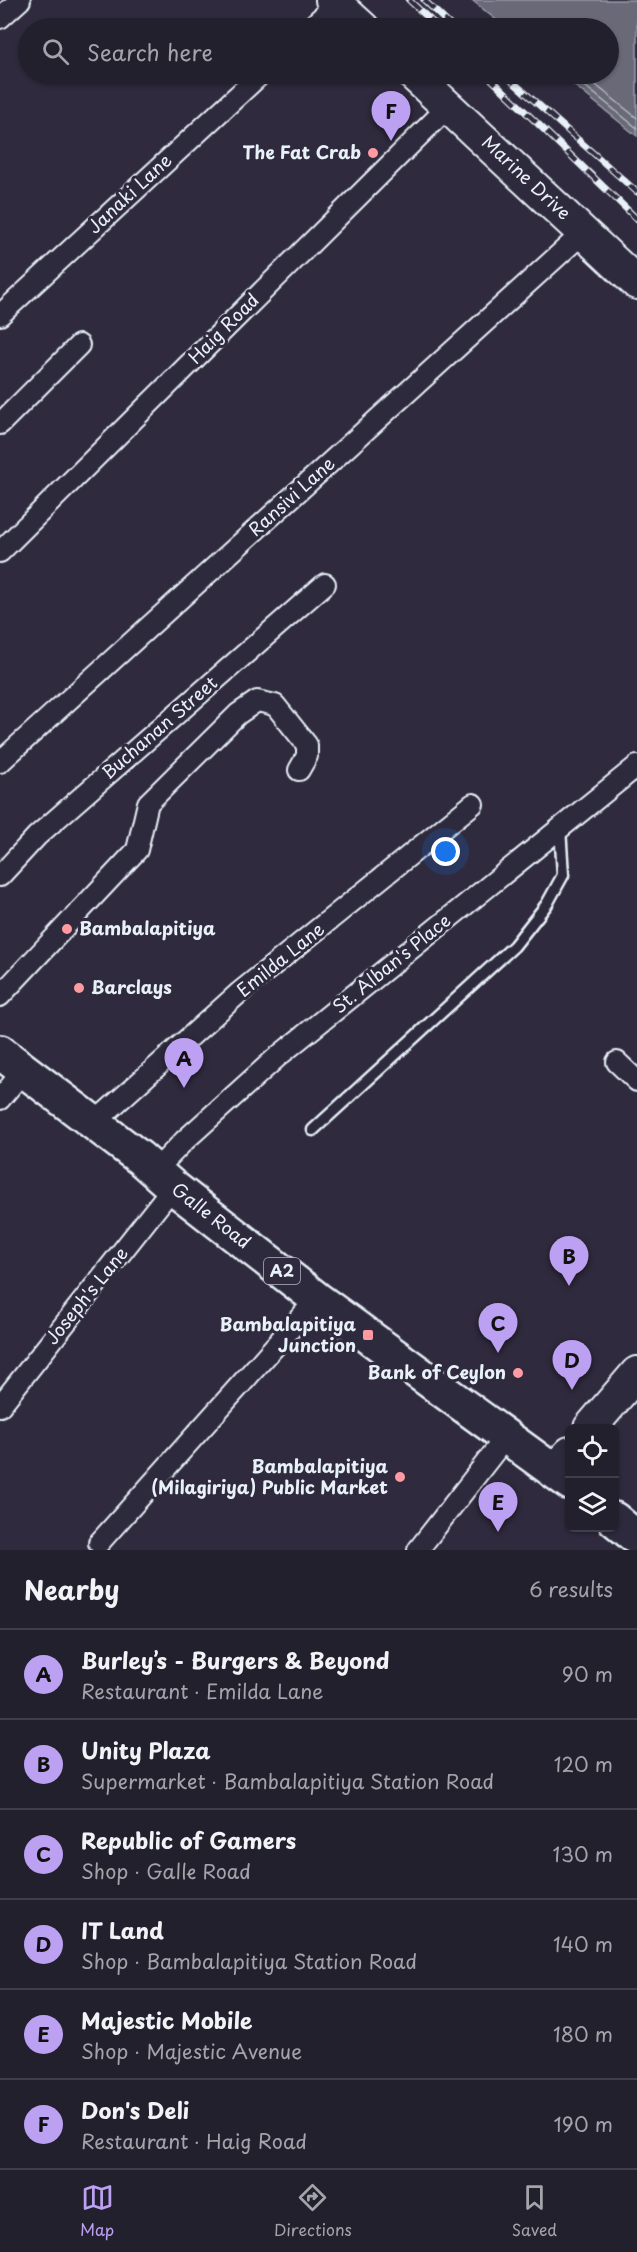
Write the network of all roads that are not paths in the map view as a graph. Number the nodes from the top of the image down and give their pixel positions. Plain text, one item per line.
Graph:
1 (20, 0) edge
2 (334, 2) edge
3 (0, 18) edge
4 (319, 18) edge
5 (352, 18) edge
6 (250, 84) edge
7 (424, 84) edge
8 (449, 106) junction
9 (584, 232) junction
10 (637, 283) edge
11 (0, 315) edge
12 (79, 345) dead end
13 (0, 424) edge
14 (0, 552) edge
15 (325, 584) dead end
16 (0, 762) edge
17 (637, 766) edge
18 (299, 770) dead end
19 (473, 804) dead end
20 (560, 828) junction
21 (0, 876) edge
22 (0, 996) edge
23 (12, 1061) edge
24 (617, 1062) dead end
25 (637, 1082) edge
26 (0, 1098) edge
27 (94, 1123) junction
28 (313, 1130) dead end
29 (164, 1179) junction
30 (317, 1299) junction
31 (637, 1373) edge
32 (0, 1406) edge
33 (594, 1424) edge
34 (506, 1437) junction
35 (564, 1469) edge
36 (619, 1523) edge
37 (637, 1538) edge
38 (99, 1543) dead end
39 (418, 1550) edge

1 - 3 street
2 - 4 street
2 - 5 main road
6 - 11 street, Janaki Lane
7 - 8 main road, Marine Drive
8 - 9 main road, Marine Drive
8 - 14 street, Haig Road
9 - 10 main road, Marine Drive
9 - 16 street, Ransivi Lane
12 - 13 street
15 - 21 street, Buchanan Street
17 - 20 street, St. Alban's Place
18 - 22 street
19 - 27 street, Emilda Lane
20 - 28 lane
20 - 29 street, St. Alban's Place
23 - 26 street
23 - 27 highway, Galle Road / A2
24 - 25 street
27 - 29 highway, Galle Road / A2
29 - 30 highway, Galle Road / A2
29 - 32 street, Joseph's Lane
30 - 34 highway, Galle Road / A2
30 - 38 street
31 - 33 main road
34 - 35 highway, Galle Road / A2
34 - 39 street
36 - 37 highway

